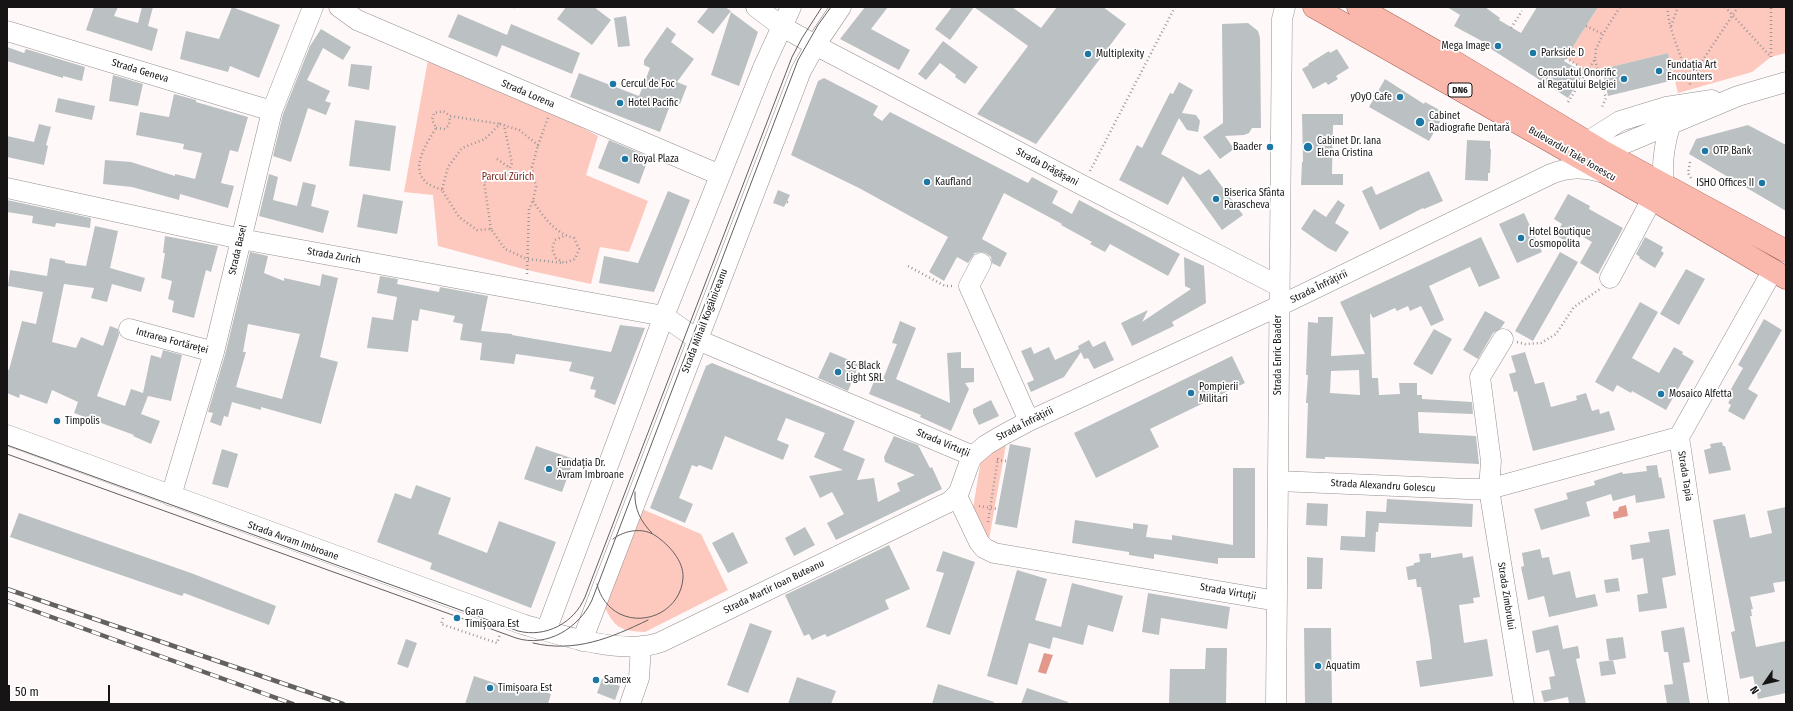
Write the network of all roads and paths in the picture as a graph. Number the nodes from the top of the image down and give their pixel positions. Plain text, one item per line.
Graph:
1 (313, 7) edge
2 (339, 7) edge
3 (756, 7) edge
4 (790, 7) edge
5 (841, 7) edge
6 (1175, 7) edge
7 (1285, 7) edge
8 (1314, 7) edge
9 (1358, 7) edge
10 (1620, 7) edge
11 (1667, 7) edge
12 (1678, 7) edge
13 (1725, 7) edge
14 (1738, 7) edge
15 (1771, 7) edge
16 (1522, 11) dead end
17 (1732, 15) junction
18 (781, 26) junction
19 (1586, 26) dead end
20 (1670, 26) junction
21 (1511, 28) dead end
22 (7, 31) edge
23 (1603, 34) junction
24 (815, 45) junction
25 (1566, 58) dead end
26 (1594, 59) junction
27 (1587, 71) junction
28 (1601, 80) junction
29 (1689, 81) junction
30 (1786, 82) edge
31 (1692, 89) dead end
32 (1738, 96) junction
33 (1568, 102) dead end
34 (554, 105) junction
35 (1601, 109) dead end
36 (272, 111) junction
37 (450, 116) junction
38 (500, 124) junction
39 (504, 125) junction
40 (1670, 126) junction
41 (436, 128) junction
42 (538, 145) junction
43 (1599, 156) junction
44 (497, 159) dead end
45 (510, 168) junction
46 (720, 176) junction
47 (1082, 185) junction
48 (7, 188) edge
49 (442, 190) junction
50 (1658, 192) junction
51 (533, 201) junction
52 (491, 230) junction
53 (564, 236) junction
54 (241, 239) junction
55 (1786, 251) edge
56 (527, 259) junction
57 (564, 262) junction
58 (981, 263) dead end
59 (908, 266) dead end
60 (1779, 274) edge
61 (1610, 278) joint
62 (969, 286) junction
63 (1279, 296) junction
64 (664, 316) junction
65 (129, 329) dead end
66 (1503, 339) joint
67 (698, 340) junction
68 (214, 352) junction
69 (1029, 421) junction
70 (7, 435) edge
71 (1001, 436) junction
72 (1679, 437) junction
73 (973, 456) junction
74 (1278, 481) junction
75 (1489, 489) junction
76 (171, 496) junction
77 (957, 496) junction
78 (984, 548) junction
79 (1277, 601) junction
80 (443, 618) dead end
81 (506, 618) junction
82 (546, 631) junction
83 (582, 640) junction
84 (641, 646) junction
85 (630, 704) edge
86 (1276, 704) edge
87 (1524, 704) edge
88 (1719, 704) edge

1 - 36 street, Strada Basel
2 - 34 street, Strada Lorena
3 - 18 street, Strada Drăgășani
4 - 18 street
5 - 24 street, Strada Mihail Kogălniceanu
6 - 47 path
7 - 63 street, Strada Enric Baader
8 - 43 main road, Bulevardul Take Ionescu / DN6
9 - 43 main road, Bulevardul Take Ionescu / DN6
10 - 23 path
11 - 20 path
12 - 20 path
13 - 17 path
14 - 17 path
15 - 17 path
16 - 21 path
17 - 29 path
18 - 24 street, Strada Drăgășani
18 - 46 street
19 - 23 path
20 - 29 path
22 - 36 street, Strada Geneva
23 - 26 path
24 - 47 street, Strada Drăgășani
24 - 67 street, Strada Mihail Kogălniceanu
25 - 27 path
26 - 27 path
26 - 28 path
27 - 28 path
27 - 33 path
28 - 35 path
29 - 31 path
30 - 32 street
32 - 40 street
32 - 43 street
34 - 42 path
34 - 46 street, Strada Lorena
36 - 54 street, Strada Basel
37 - 38 path
37 - 41 path
37 - 41 path
38 - 39 path
38 - 49 path
39 - 42 path
39 - 45 path
40 - 43 street
40 - 50 street
41 - 49 path
42 - 51 path
43 - 50 main road, Bulevardul Take Ionescu / DN6
43 - 63 street, Strada Înfrățirii
44 - 45 path
45 - 52 path
46 - 64 street
47 - 63 street, Strada Drăgășani
48 - 54 street, Strada Zurich
49 - 52 path
50 - 55 main road, Bulevardul Take Ionescu / DN6
50 - 60 main road, Bulevardul Take Ionescu / DN6
50 - 61 street
51 - 53 path
51 - 56 path
52 - 56 path
53 - 57 path
53 - 57 path
54 - 64 street, Strada Zurich
54 - 68 street, Strada Basel
56 - 57 path
58 - 62 street
59 - 62 path
60 - 72 street, Strada Tapia
61 - 66 path
62 - 69 street
63 - 69 street, Strada Înfrățirii
63 - 74 street, Strada Enric Baader
64 - 67 street, Strada Virtuții
64 - 82 street
65 - 68 street, Intrarea Fortăreței
66 - 75 street
67 - 73 street, Strada Virtuții
67 - 83 street, Strada Mihail Kogălniceanu
68 - 76 street, Strada Basel
69 - 71 street, Strada Înfrățirii
70 - 76 street, Strada Avram Imbroane
71 - 73 street, Strada Înfrățirii
71 - 78 path
72 - 75 street, Strada Alexandru Golescu
72 - 88 street, Strada Tapia
73 - 77 street, Strada Virtuții
74 - 75 street, Strada Alexandru Golescu
74 - 79 street, Strada Enric Baader
75 - 87 street, Strada Zimbrului
76 - 81 street, Strada Avram Imbroane
77 - 78 street
77 - 84 street, Strada Martir Ioan Buteanu
78 - 79 street, Strada Virtuții
79 - 86 street, Strada Enric Baader
80 - 81 path
81 - 82 street, Strada Avram Imbroane
82 - 83 street, Strada Avram Imbroane
83 - 84 street, Strada Martir Ioan Buteanu
84 - 85 street

